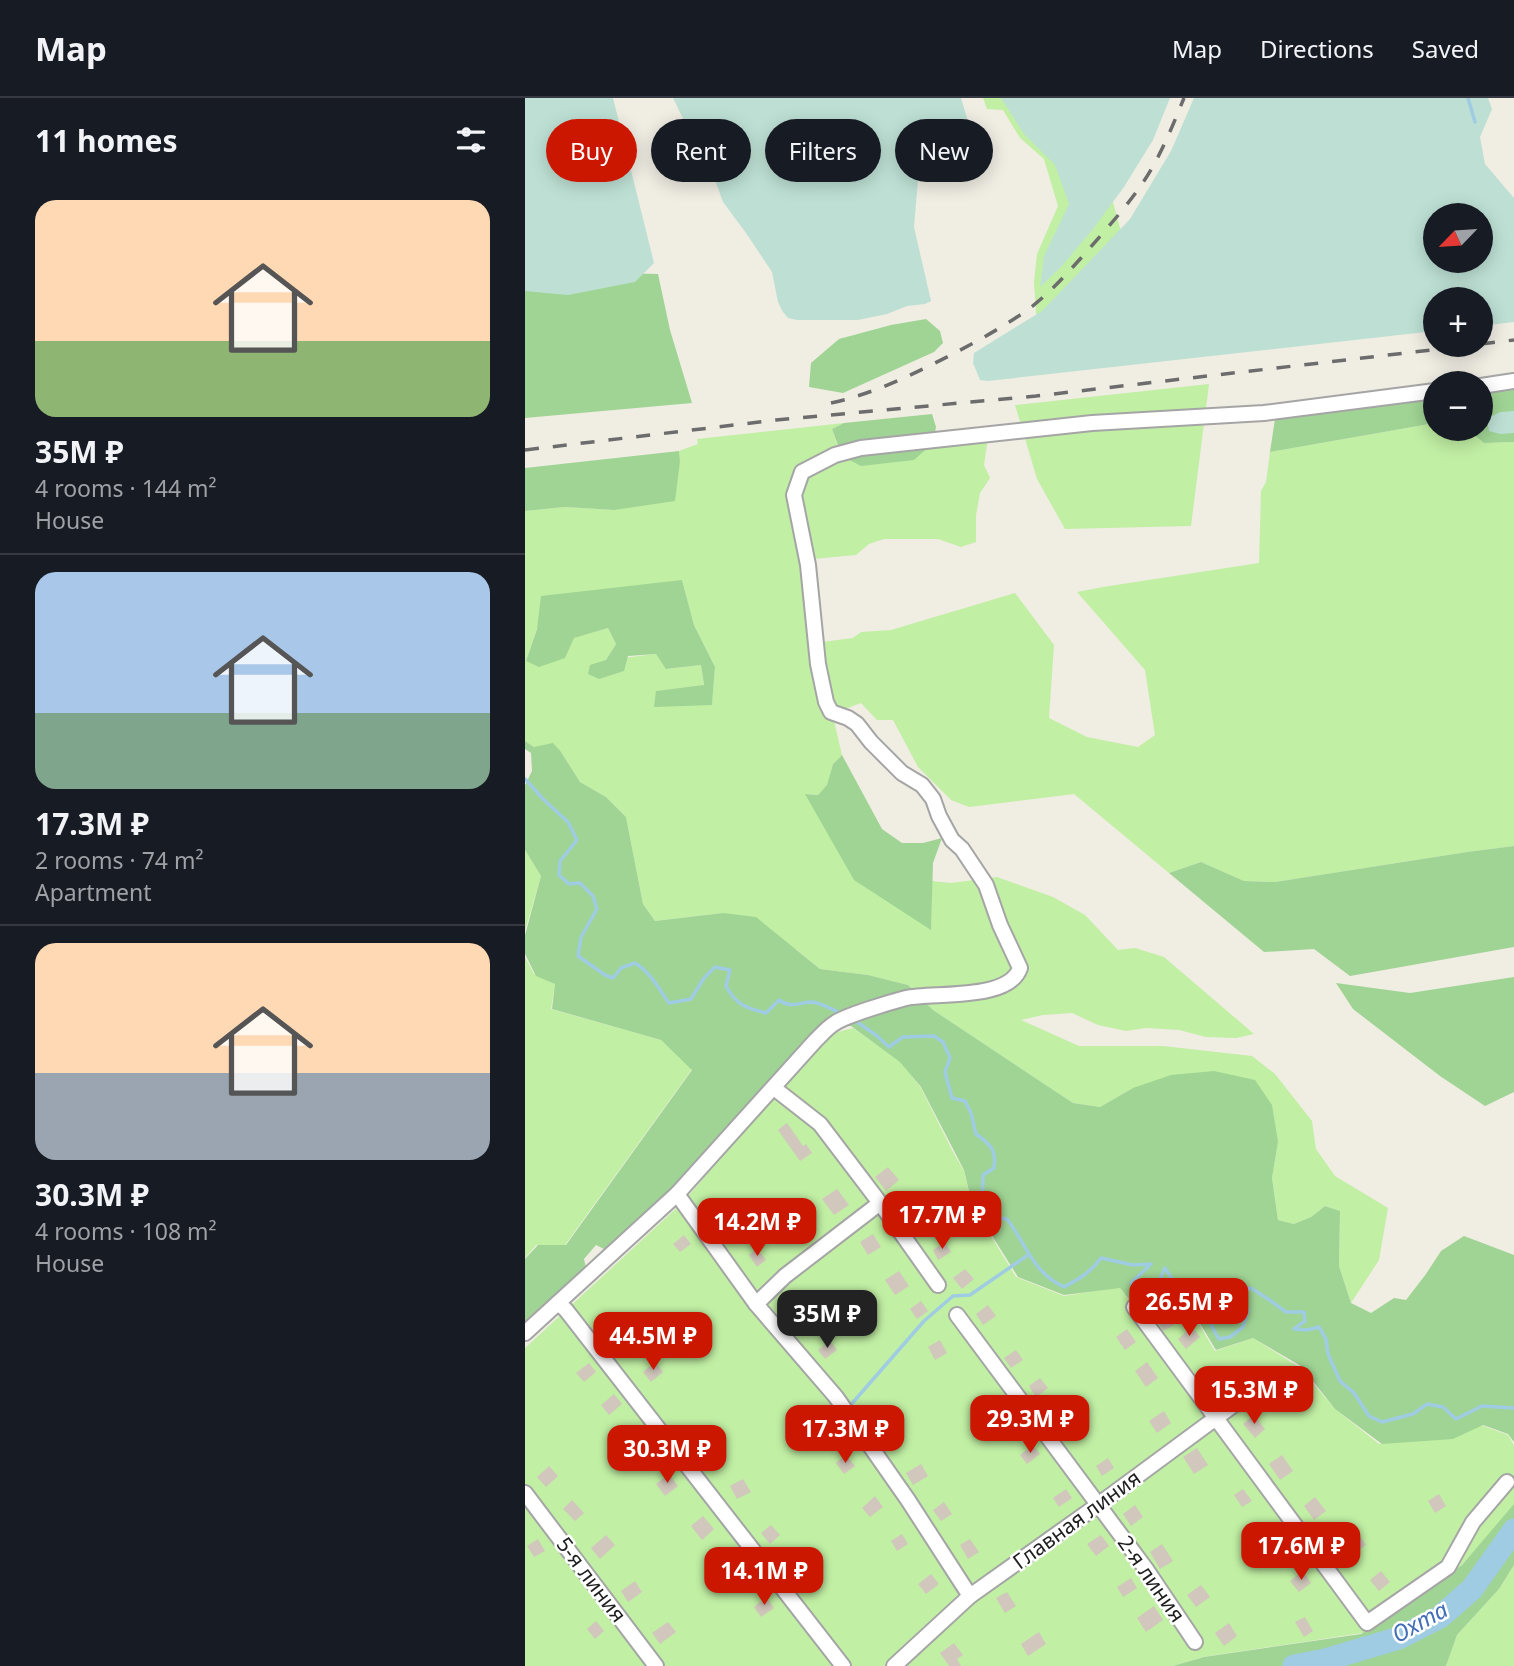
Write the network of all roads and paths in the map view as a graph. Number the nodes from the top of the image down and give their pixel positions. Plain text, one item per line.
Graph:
1 (1514, 381) edge
2 (1493, 384) edge
3 (1423, 393) edge
4 (773, 1088) junction
5 (677, 1194) junction
6 (880, 1203) junction
7 (938, 1285) dead end
8 (558, 1303) junction
9 (756, 1304) junction
10 (1134, 1307) dead end
11 (957, 1315) dead end
12 (525, 1333) edge
13 (1266, 1381) dead end
14 (1217, 1418) junction
15 (1507, 1482) dead end
16 (525, 1493) edge
17 (1098, 1505) junction
18 (970, 1596) junction
19 (1195, 1642) dead end
20 (656, 1666) edge
21 (843, 1666) edge
22 (894, 1666) edge

1 - 2 street
3 - 4 street
4 - 5 street
4 - 6 street
5 - 8 street
5 - 9 street
6 - 7 street
6 - 9 street
8 - 12 street
8 - 21 street
9 - 18 street
10 - 14 street
11 - 17 street, 2-я линия
13 - 14 street, Главная линия
14 - 15 street
14 - 17 street, Главная линия
16 - 20 street, 5-я линия
17 - 18 street, Главная линия
17 - 19 street, 2-я линия
18 - 22 street, Главная линия

